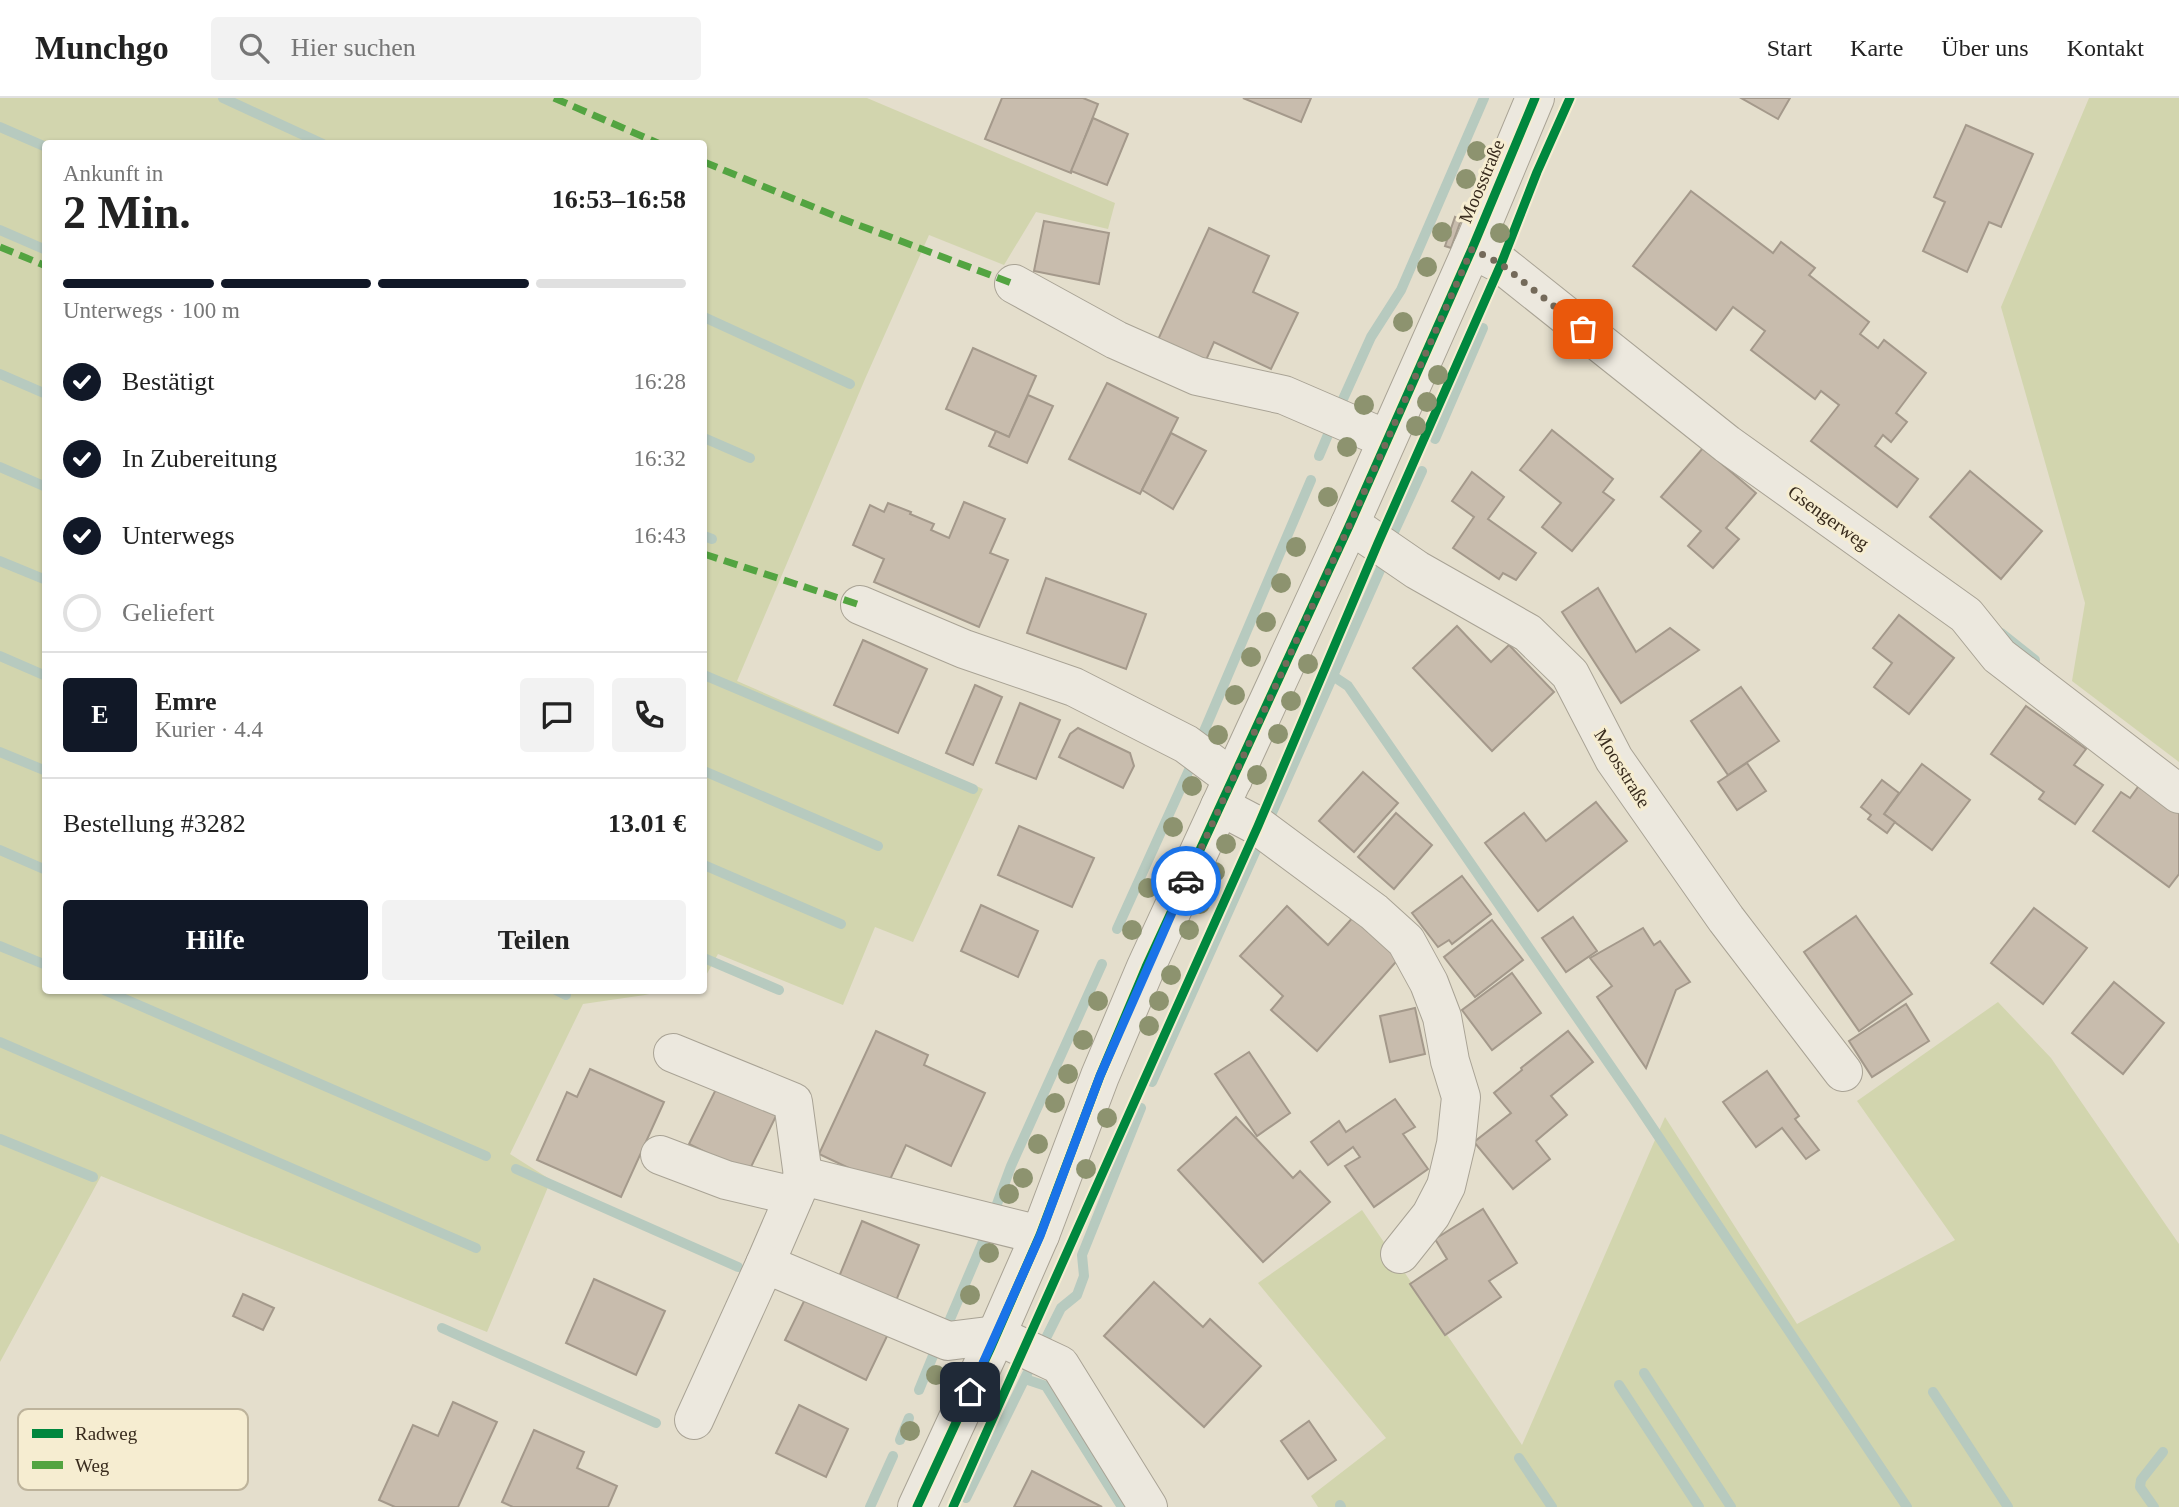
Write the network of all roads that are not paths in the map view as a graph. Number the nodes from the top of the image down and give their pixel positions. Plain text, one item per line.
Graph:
1 (1535, 98) edge
2 (1472, 249) junction
3 (1014, 285) dead end
4 (1386, 439) junction
5 (1350, 524) junction
6 (860, 604) dead end
7 (1226, 793) junction
8 (2179, 794) edge
9 (673, 1053) dead end
10 (1843, 1072) dead end
11 (660, 1155) dead end
12 (798, 1186) junction
13 (1040, 1236) junction
14 (1400, 1254) dead end
15 (765, 1264) junction
16 (996, 1335) junction
17 (694, 1420) dead end
18 (917, 1507) edge
19 (1148, 1507) edge

1 - 2 street, Moosstraße
2 - 4 street, Moosstraße
2 - 8 street, Gsengerweg
3 - 4 street
4 - 5 street, Moosstraße
5 - 7 street, Moosstraße
5 - 10 street, Moosstraße
6 - 7 street
7 - 13 street, Moosstraße
7 - 14 street
9 - 12 street
11 - 12 street
12 - 13 street
12 - 15 street
13 - 16 street, Moosstraße
15 - 16 street
15 - 17 street
16 - 18 street, Moosstraße
16 - 19 street

